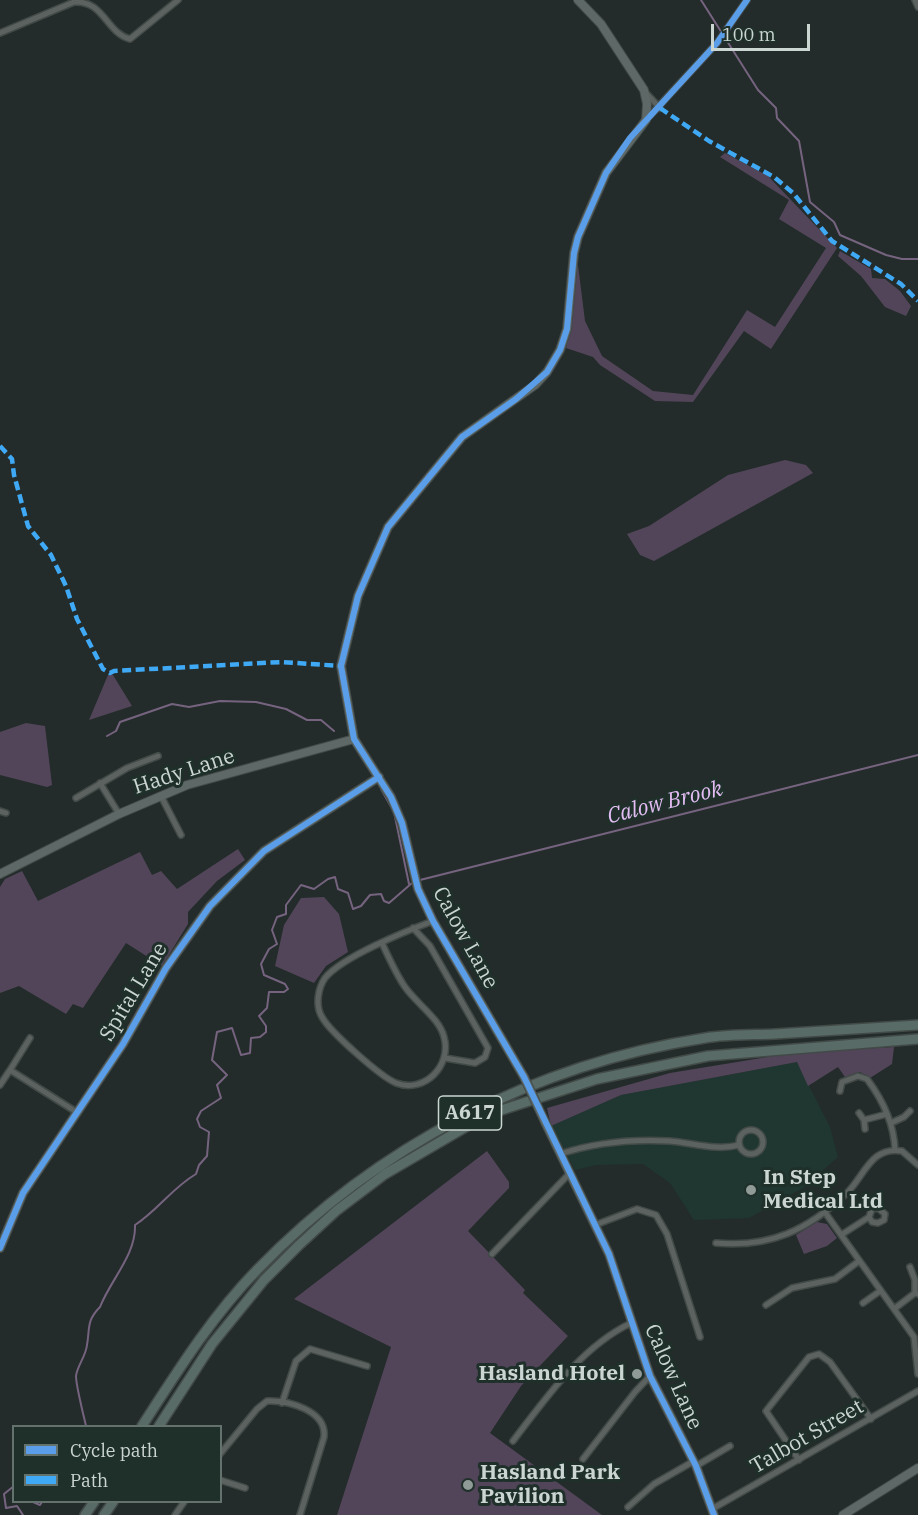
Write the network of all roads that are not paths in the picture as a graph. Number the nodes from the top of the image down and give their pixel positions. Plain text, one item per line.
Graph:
1 (178, 0) edge
2 (578, 0) edge
3 (747, 0) edge
4 (915, 0) edge
5 (918, 7) edge
6 (0, 33) edge
7 (644, 90) junction
8 (660, 108) junction
9 (646, 120) junction
10 (354, 740) junction
11 (158, 756) dead end
12 (378, 777) junction
13 (100, 783) junction
14 (160, 796) junction
15 (76, 798) dead end
16 (119, 814) junction
17 (181, 835) dead end
18 (0, 874) edge
19 (433, 921) junction
20 (413, 928) junction
21 (382, 943) junction
22 (918, 1025) edge
23 (30, 1038) dead end
24 (918, 1039) edge
25 (445, 1058) junction
26 (10, 1070) junction
27 (0, 1085) edge
28 (840, 1091) dead end
29 (910, 1111) dead end
30 (78, 1113) junction
31 (859, 1113) dead end
32 (887, 1114) junction
33 (864, 1120) junction
34 (891, 1123) junction
35 (865, 1129) dead end
36 (739, 1145) junction
37 (895, 1150) junction
38 (560, 1154) junction
39 (918, 1165) edge
40 (569, 1174) junction
41 (824, 1211) junction
42 (869, 1217) dead end
43 (595, 1225) junction
44 (3, 1230) edge
45 (841, 1235) junction
46 (716, 1243) dead end
47 (727, 1244) junction
48 (0, 1248) edge
49 (726, 1251) dead end
50 (492, 1254) dead end
51 (859, 1261) junction
52 (910, 1267) dead end
53 (880, 1291) junction
54 (916, 1293) edge
55 (863, 1303) dead end
56 (766, 1305) dead end
57 (894, 1309) junction
58 (631, 1323) junction
59 (704, 1326) dead end
60 (697, 1328) junction
61 (700, 1338) dead end
62 (356, 1362) junction
63 (367, 1366) dead end
64 (354, 1368) dead end
65 (918, 1374) edge
66 (650, 1376) junction
67 (918, 1391) edge
68 (282, 1402) junction
69 (871, 1419) junction
70 (143, 1425) edge
71 (160, 1425) edge
72 (513, 1441) dead end
73 (730, 1446) dead end
74 (222, 1452) edge
75 (583, 1459) dead end
76 (799, 1460) junction
77 (695, 1463) junction
78 (918, 1468) edge
79 (239, 1478) dead end
80 (222, 1481) edge
81 (236, 1486) junction
82 (245, 1488) dead end
83 (628, 1507) dead end
84 (713, 1512) edge
85 (300, 1515) edge
86 (843, 1515) edge

1 - 6 street
2 - 7 street
3 - 8 street
4 - 5 street
7 - 8 street
7 - 9 street
8 - 9 street
9 - 10 street, Calow Lane
10 - 12 street, Calow Lane
10 - 14 street, Hady Lane
11 - 13 street
12 - 19 street, Calow Lane
12 - 30 street, Spital Lane
13 - 15 street
13 - 16 street
14 - 16 street, Hady Lane
14 - 17 street
16 - 18 street, Hady Lane
19 - 20 street
19 - 38 street, Calow Lane, bridge
20 - 21 street
20 - 25 street, Calow Lane
21 - 25 street
21 - 25 street
22 - 70 highway, A617
23 - 26 street
24 - 71 highway, A617
26 - 27 street
26 - 30 street
28 - 32 street
29 - 34 street
30 - 44 street, Spital Lane
31 - 33 street
32 - 33 street
32 - 34 street
33 - 35 street
34 - 37 street
36 - 36 street
36 - 38 street
37 - 39 street
37 - 41 street
38 - 40 street, Calow Lane
40 - 43 street, Calow Lane
40 - 50 street
41 - 45 street
41 - 47 street
42 - 45 street
43 - 58 street, Calow Lane
43 - 60 street
44 - 48 street, Spital Lane
45 - 51 street
46 - 47 street
47 - 49 street
51 - 53 street
51 - 56 street
52 - 54 street
53 - 55 street
53 - 57 street
54 - 57 street
57 - 65 street
58 - 66 street, Calow Lane
58 - 72 street
59 - 60 street
60 - 61 street
62 - 63 street
62 - 64 street
62 - 68 street
66 - 75 street
66 - 77 street, Calow Lane
67 - 69 street, Talbot Street
68 - 74 street
68 - 85 street
69 - 76 street, Talbot Street
69 - 76 street
73 - 77 street
76 - 84 street, Talbot Street
77 - 83 street
77 - 84 street, Calow Lane
78 - 86 street
79 - 81 street
80 - 81 street
81 - 82 street

